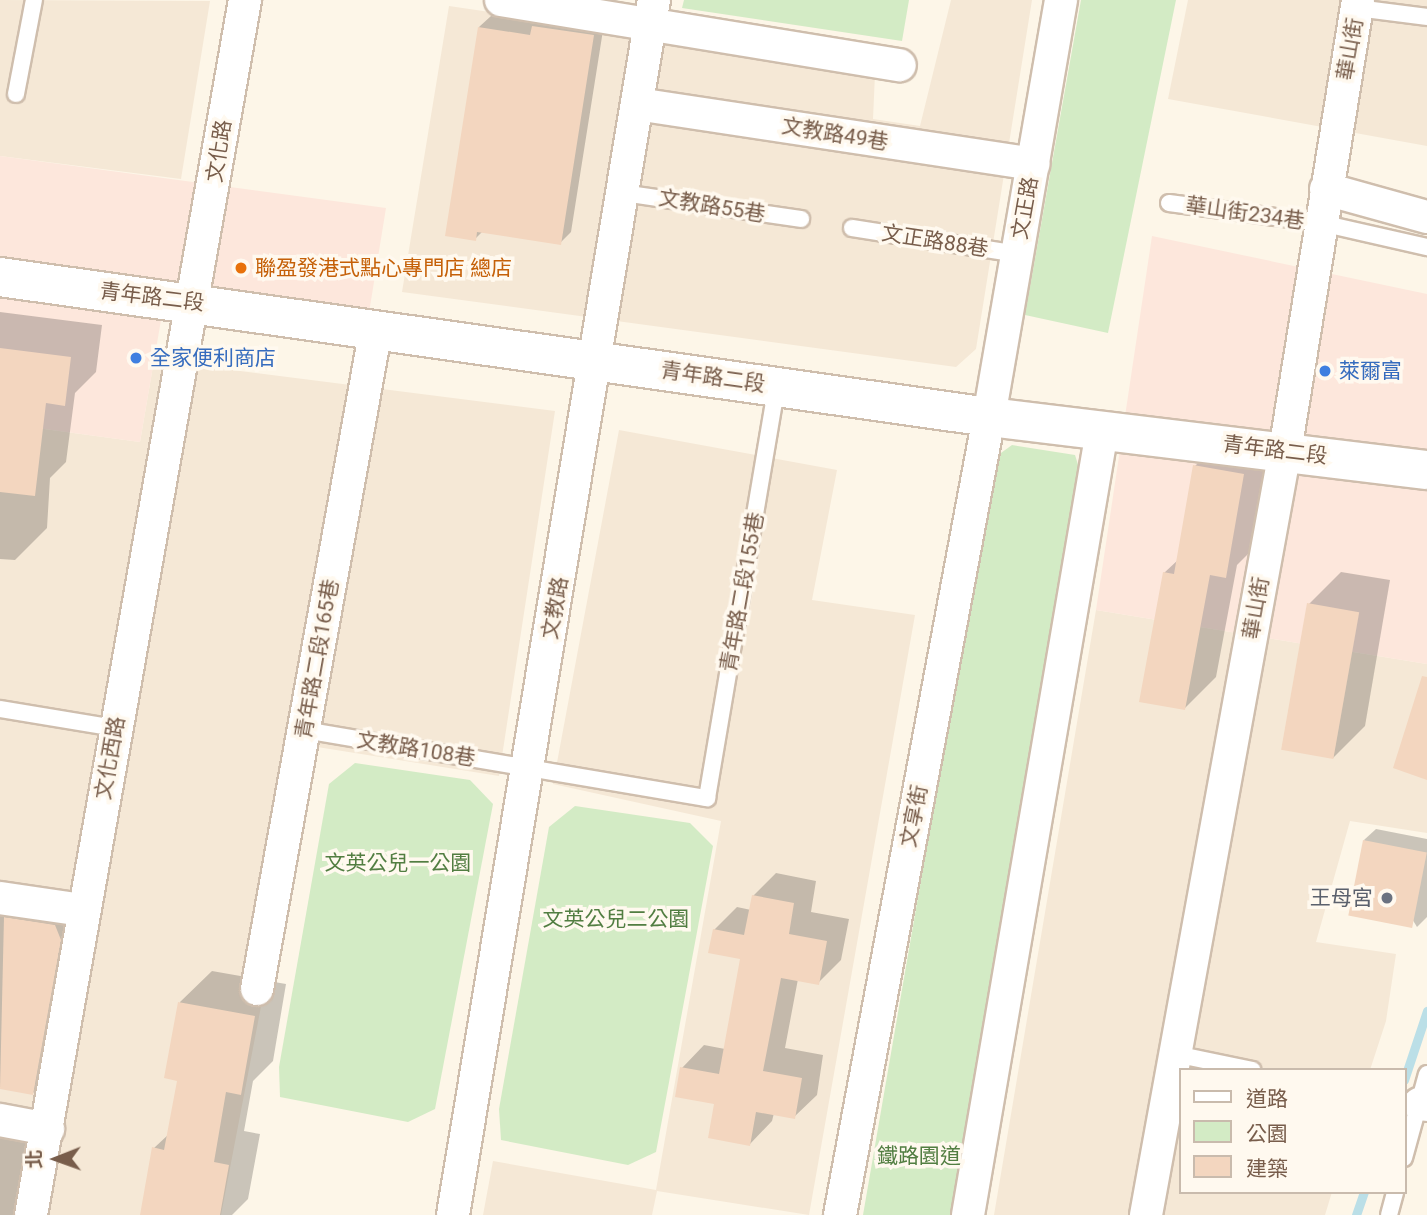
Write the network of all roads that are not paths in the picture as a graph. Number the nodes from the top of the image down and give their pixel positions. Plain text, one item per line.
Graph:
1 (34, 0) edge
2 (244, 0) edge
3 (502, 0) edge
4 (1061, 0) edge
5 (1357, 4) edge
6 (652, 12) edge
7 (1427, 17) edge
8 (900, 65) dead end
9 (16, 94) dead end
10 (637, 104) junction
11 (1033, 164) junction
12 (1326, 189) junction
13 (623, 192) junction
14 (1169, 203) dead end
15 (1427, 217) edge
16 (801, 219) dead end
17 (1321, 223) junction
18 (852, 228) dead end
19 (1427, 247) edge
20 (1018, 254) junction
21 (0, 277) edge
22 (194, 302) junction
23 (376, 328) junction
24 (597, 360) junction
25 (777, 386) junction
26 (989, 417) junction
27 (1102, 431) junction
28 (1284, 451) junction
29 (1427, 470) edge
30 (0, 709) edge
31 (115, 728) junction
32 (304, 730) junction
33 (528, 768) junction
34 (707, 798) joint
35 (0, 898) edge
36 (82, 910) junction
37 (257, 989) dead end
38 (1175, 1054) junction
39 (1242, 1068) edge
40 (1427, 1074) edge
41 (1415, 1103) edge
42 (0, 1121) edge
43 (48, 1129) junction
44 (1406, 1148) edge
45 (1394, 1194) edge
46 (31, 1215) edge
47 (453, 1215) edge
48 (840, 1215) edge
49 (968, 1215) edge
50 (1146, 1215) edge
51 (1389, 1215) edge

1 - 9 lane
2 - 22 street, 文化路
3 - 6 street
4 - 11 street, 文正路
5 - 7 lane
5 - 12 street, 華山街
6 - 8 street
6 - 10 street, 文教路
10 - 11 street, 文教路49巷
10 - 13 street, 文教路
11 - 20 street, 文正路
12 - 15 street
12 - 17 street, 華山街
13 - 16 lane, 文教路55巷
13 - 24 street, 文教路
14 - 17 lane, 華山街234巷
17 - 19 lane, 華山街234巷
17 - 28 street, 華山街
18 - 20 lane, 文正路88巷
20 - 26 street, 文正路
21 - 22 street, 青年路二段
22 - 23 street, 青年路二段
22 - 31 street, 文化西路
23 - 24 street, 青年路二段
23 - 32 street, 青年路二段165巷
24 - 25 street, 青年路二段
24 - 33 street, 文教路
25 - 26 street, 青年路二段
25 - 34 lane, 青年路二段155巷
26 - 27 street, 青年路二段
26 - 48 street, 文享街
27 - 28 street, 青年路二段
27 - 49 street
28 - 29 street, 青年路二段
28 - 38 street, 華山街
30 - 31 lane
31 - 36 street, 文化西路
32 - 33 lane, 文教路108巷
32 - 37 street, 青年路二段165巷
33 - 34 lane, 文教路108巷
33 - 47 street, 文教路
35 - 36 street
36 - 43 street, 文化西路
38 - 39 lane
38 - 50 street, 華山街
40 - 41 lane
41 - 44 lane
42 - 43 street
43 - 46 street, 文化西路
45 - 51 lane

